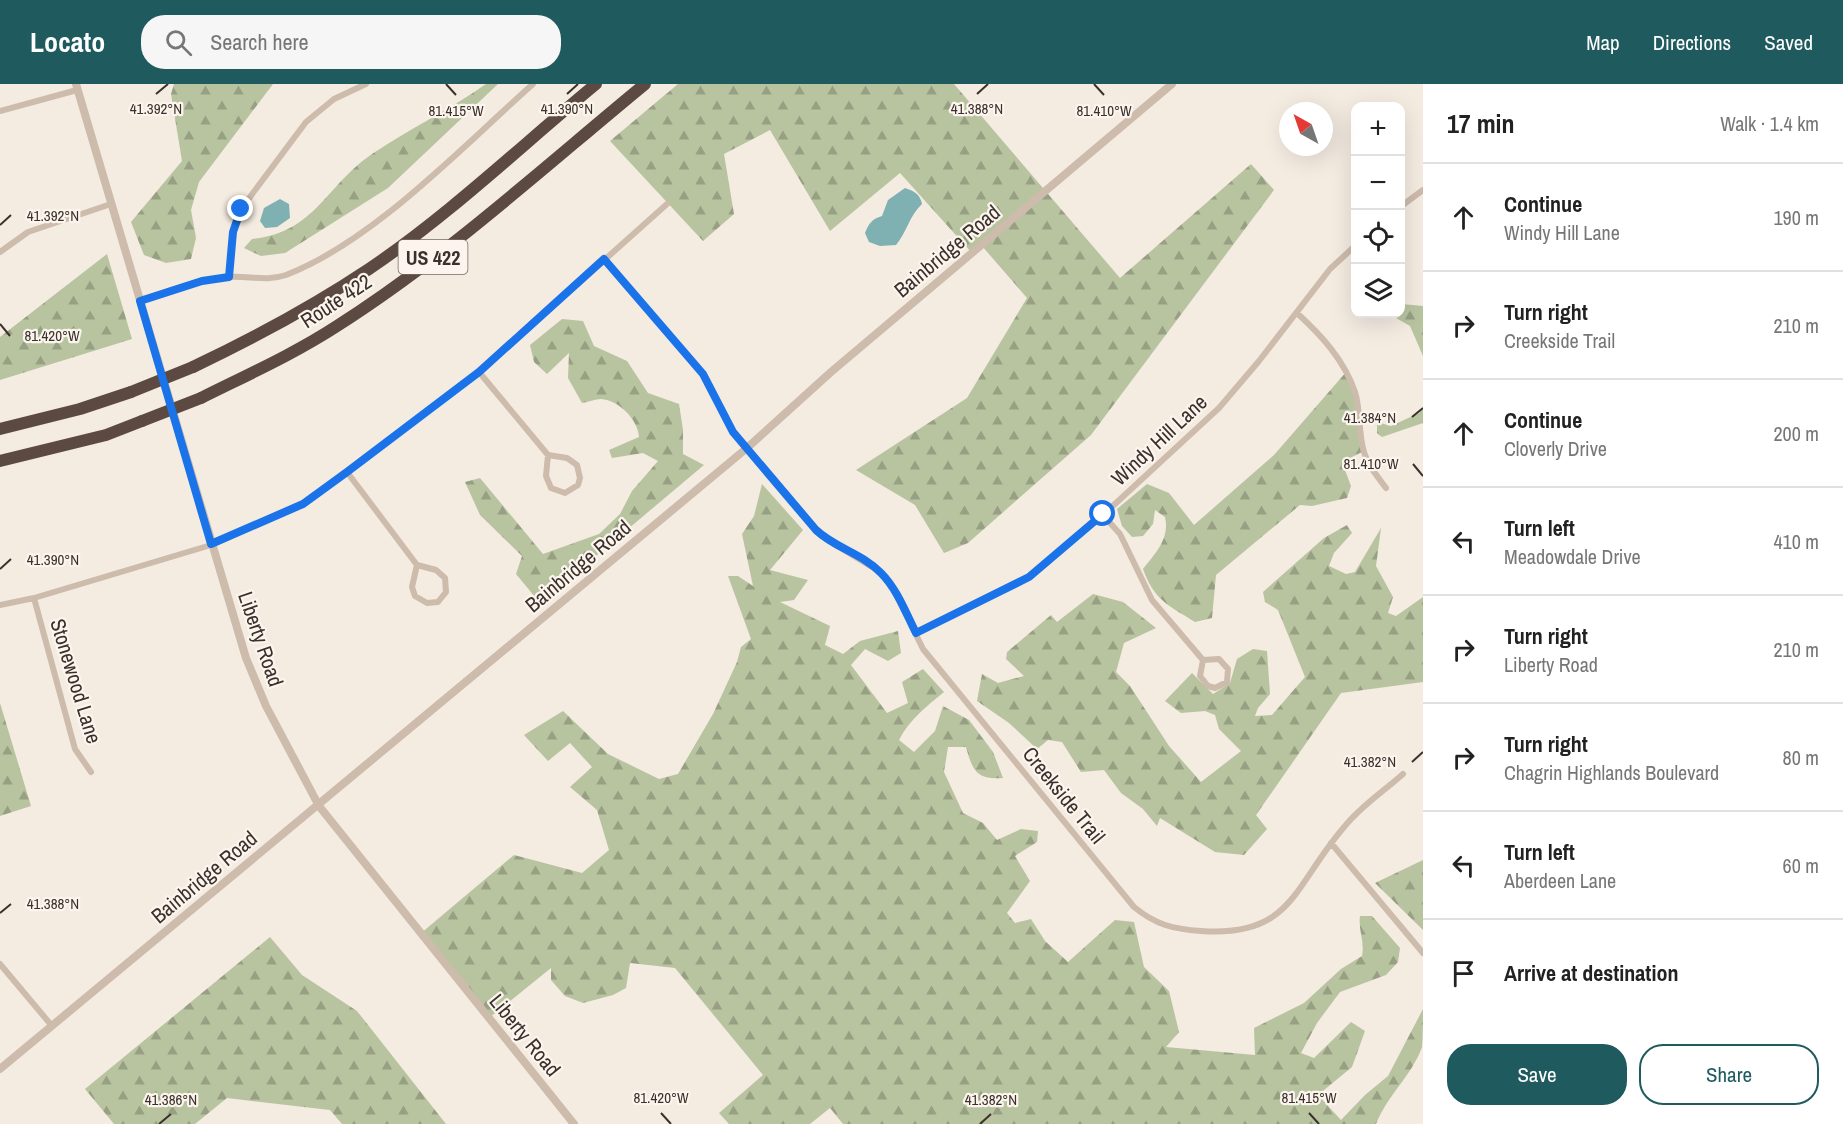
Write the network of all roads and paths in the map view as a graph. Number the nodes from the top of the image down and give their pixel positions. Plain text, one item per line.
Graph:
1 (366, 84) edge
2 (533, 84) edge
3 (596, 84) edge
4 (645, 84) edge
5 (1172, 84) edge
6 (76, 87) edge
7 (0, 111) edge
8 (1423, 190) edge
9 (111, 204) junction
10 (667, 204) dead end
11 (1405, 204) edge
12 (1351, 250) edge
13 (0, 252) edge
14 (604, 259) junction
15 (229, 277) junction
16 (140, 301) junction
17 (1297, 314) junction
18 (479, 372) junction
19 (0, 429) edge
20 (747, 448) junction
21 (548, 455) junction
22 (0, 461) edge
23 (347, 472) junction
24 (1386, 488) dead end
25 (1103, 514) junction
26 (211, 544) junction
27 (417, 566) junction
28 (34, 598) junction
29 (0, 605) edge
30 (916, 633) junction
31 (1203, 660) junction
32 (91, 772) dead end
33 (1403, 774) dead end
34 (319, 806) junction
35 (1331, 843) junction
36 (1423, 953) edge
37 (0, 964) edge
38 (52, 1026) junction
39 (0, 1070) edge
40 (574, 1124) edge

1 - 15 street
2 - 15 street
3 - 19 highway, Route 422 / US 422, bridge
4 - 22 highway, Route 422 / US 422, bridge
5 - 20 street, Bainbridge Road
6 - 7 street
6 - 9 street, Liberty Road
8 - 11 street
9 - 13 street
9 - 16 street, Liberty Road
10 - 14 street
12 - 17 street, Windy Hill Lane
14 - 18 street
14 - 20 street, Creekside Trail
15 - 16 street
16 - 26 street, Liberty Road
17 - 24 street
17 - 25 street, Windy Hill Lane
18 - 21 street
18 - 23 street
20 - 30 street, Creekside Trail
20 - 34 street, Bainbridge Road
21 - 21 street
23 - 26 street
23 - 27 street
25 - 30 street, Windy Hill Lane
25 - 31 street
26 - 28 street
26 - 34 street, Liberty Road
27 - 27 street
28 - 29 street
28 - 32 street, Stonewood Lane
30 - 35 street, Creekside Trail
31 - 31 street
33 - 35 street, Creekside Trail
34 - 38 street, Bainbridge Road
34 - 40 street, Liberty Road
35 - 36 street
37 - 38 street
38 - 39 street, Bainbridge Road

